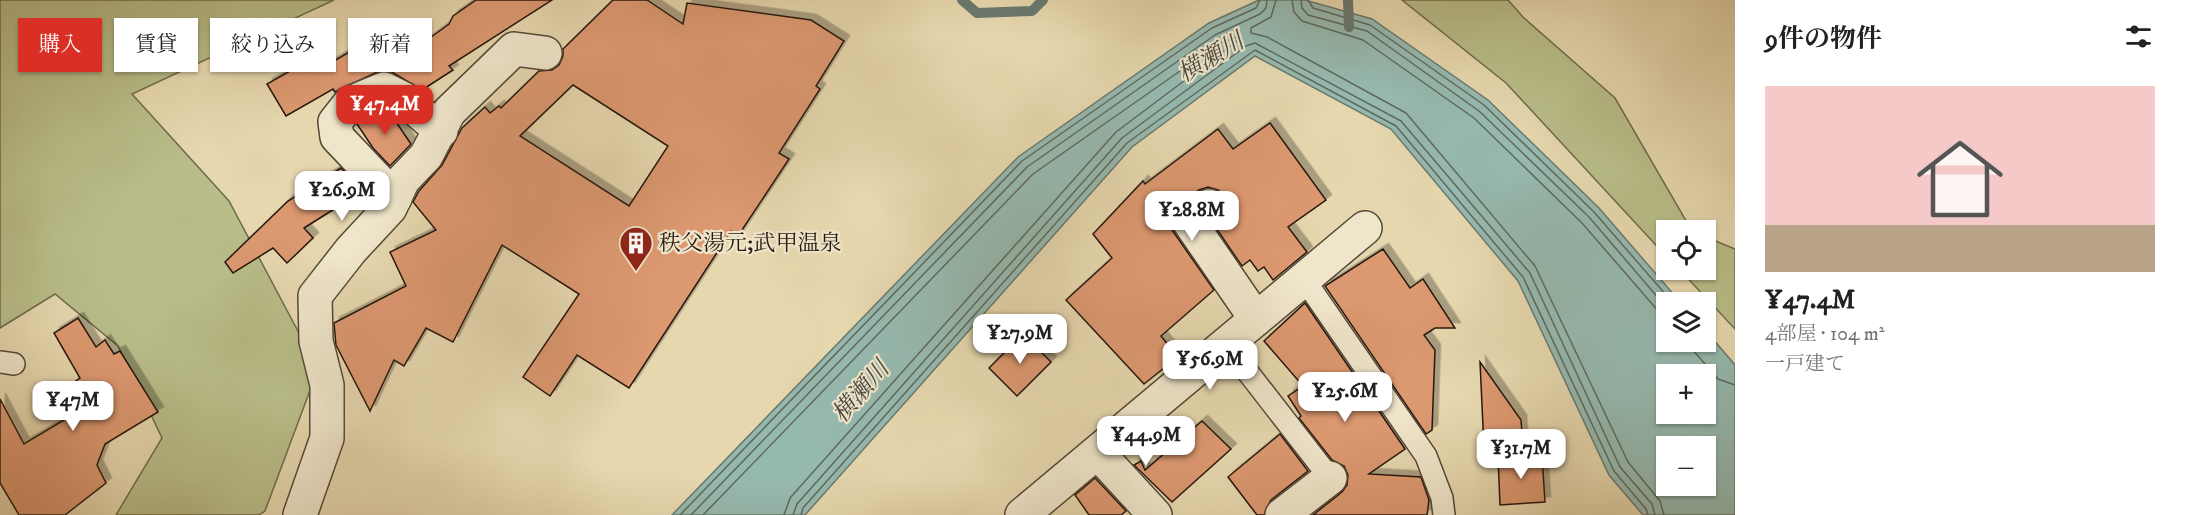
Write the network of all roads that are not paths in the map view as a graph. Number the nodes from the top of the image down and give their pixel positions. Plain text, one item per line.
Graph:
1 (545, 53) dead end
2 (441, 130) junction
3 (395, 198) junction
4 (1209, 206) dead end
5 (1365, 228) dead end
6 (1304, 279) junction
7 (1256, 319) junction
8 (1226, 344) junction
9 (1098, 453) junction
10 (1330, 478) joint
11 (300, 515) edge
12 (1022, 515) edge
13 (1155, 515) edge
14 (1282, 515) edge
15 (1444, 515) edge

1 - 2 street
2 - 3 street
2 - 3 street
3 - 11 street
4 - 7 street
5 - 6 street
6 - 7 street
6 - 15 lane
7 - 8 street
8 - 9 street
8 - 10 lane
9 - 12 street
9 - 13 street
10 - 14 street

